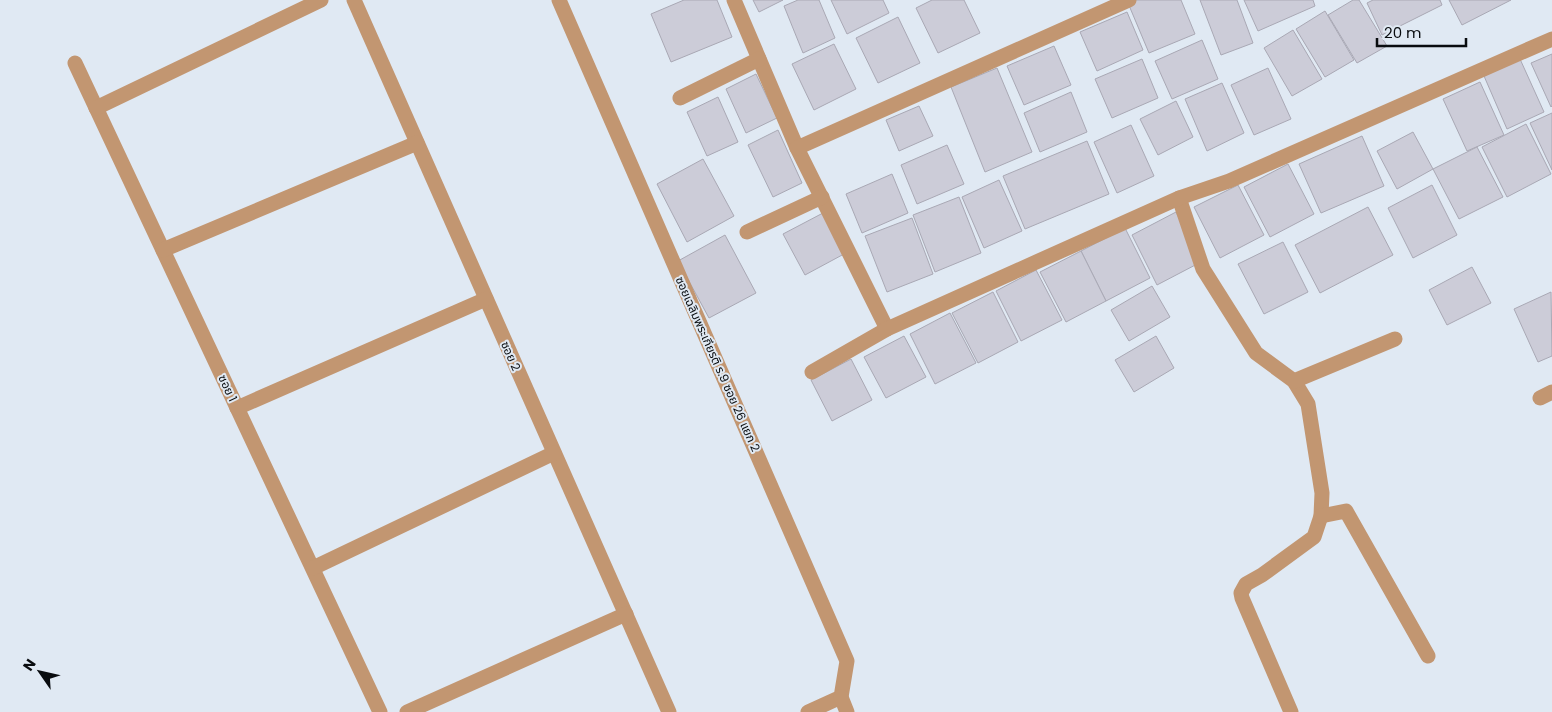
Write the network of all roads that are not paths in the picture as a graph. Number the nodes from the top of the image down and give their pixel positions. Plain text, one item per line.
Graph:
1 (321, 0) edge
2 (354, 0) edge
3 (559, 0) edge
4 (734, 0) edge
5 (1129, 0) edge
6 (1552, 39) edge
7 (759, 59) junction
8 (75, 64) dead end
9 (680, 98) dead end
10 (96, 108) junction
11 (417, 143) junction
12 (797, 148) junction
13 (822, 197) junction
14 (1179, 198) junction
15 (748, 232) dead end
16 (163, 250) junction
17 (486, 299) junction
18 (887, 329) junction
19 (1395, 339) dead end
20 (812, 372) dead end
21 (1294, 381) junction
22 (237, 408) junction
23 (554, 453) junction
24 (1321, 516) junction
25 (313, 568) junction
26 (626, 614) junction
27 (1428, 656) dead end
28 (841, 697) junction
29 (380, 712) edge
30 (408, 712) edge
31 (669, 712) edge
32 (808, 712) edge
33 (847, 712) edge
34 (1291, 712) edge

1 - 10 street
2 - 11 street, ซอย 2
3 - 28 street, ซอยเฉลิมพระเกียรติ ร.9 ซอย 26 แยก 2
4 - 7 street
5 - 12 street
6 - 14 street
7 - 9 street
7 - 12 street
8 - 10 street, ซอย 1
10 - 16 street, ซอย 1
11 - 16 street
11 - 17 street, ซอย 2
12 - 13 street
13 - 15 street
13 - 18 street
14 - 18 street
14 - 21 street
16 - 22 street, ซอย 1
17 - 22 street
17 - 23 street, ซอย 2
18 - 20 street
19 - 21 street
21 - 24 street
22 - 25 street, ซอย 1
23 - 25 street
23 - 26 street, ซอย 2
24 - 27 street
24 - 34 street
25 - 29 street, ซอย 1
26 - 30 street
26 - 31 street, ซอย 2
28 - 32 street
28 - 33 street

